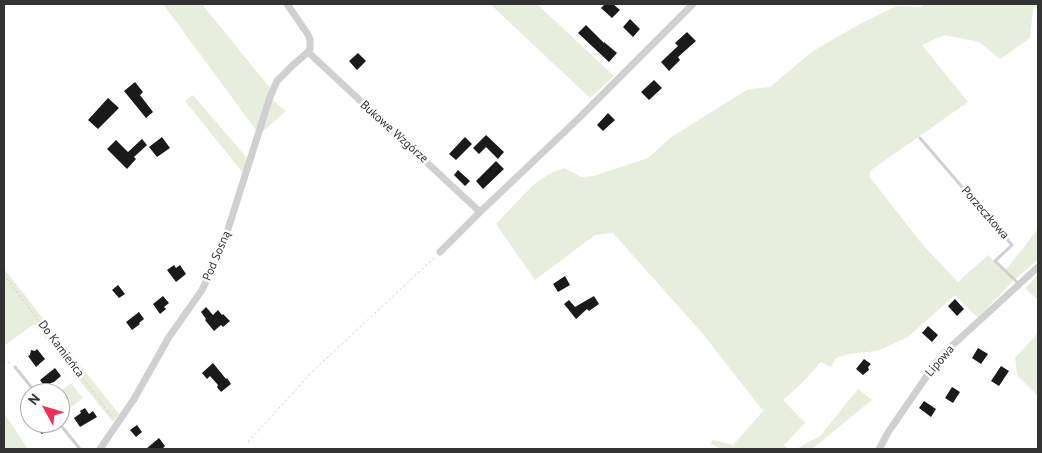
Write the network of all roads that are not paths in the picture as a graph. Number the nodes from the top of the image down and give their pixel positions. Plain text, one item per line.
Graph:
1 (286, 4) edge
2 (693, 4) edge
3 (308, 52) junction
4 (920, 138) dead end
5 (480, 212) junction
6 (440, 252) road end
7 (1038, 267) edge
8 (1019, 286) junction
9 (15, 367) road end
10 (28, 383) edge
11 (67, 433) edge
12 (80, 449) edge
13 (100, 449) edge
14 (879, 449) edge

1 - 3 street
2 - 5 street
3 - 5 street, Bukowe Wzgórze
3 - 13 street, Pod Sosną
4 - 8 lane, Porzeczkowa
5 - 6 street
7 - 8 street, Lipowa
8 - 14 street, Lipowa
9 - 10 lane
11 - 12 lane

